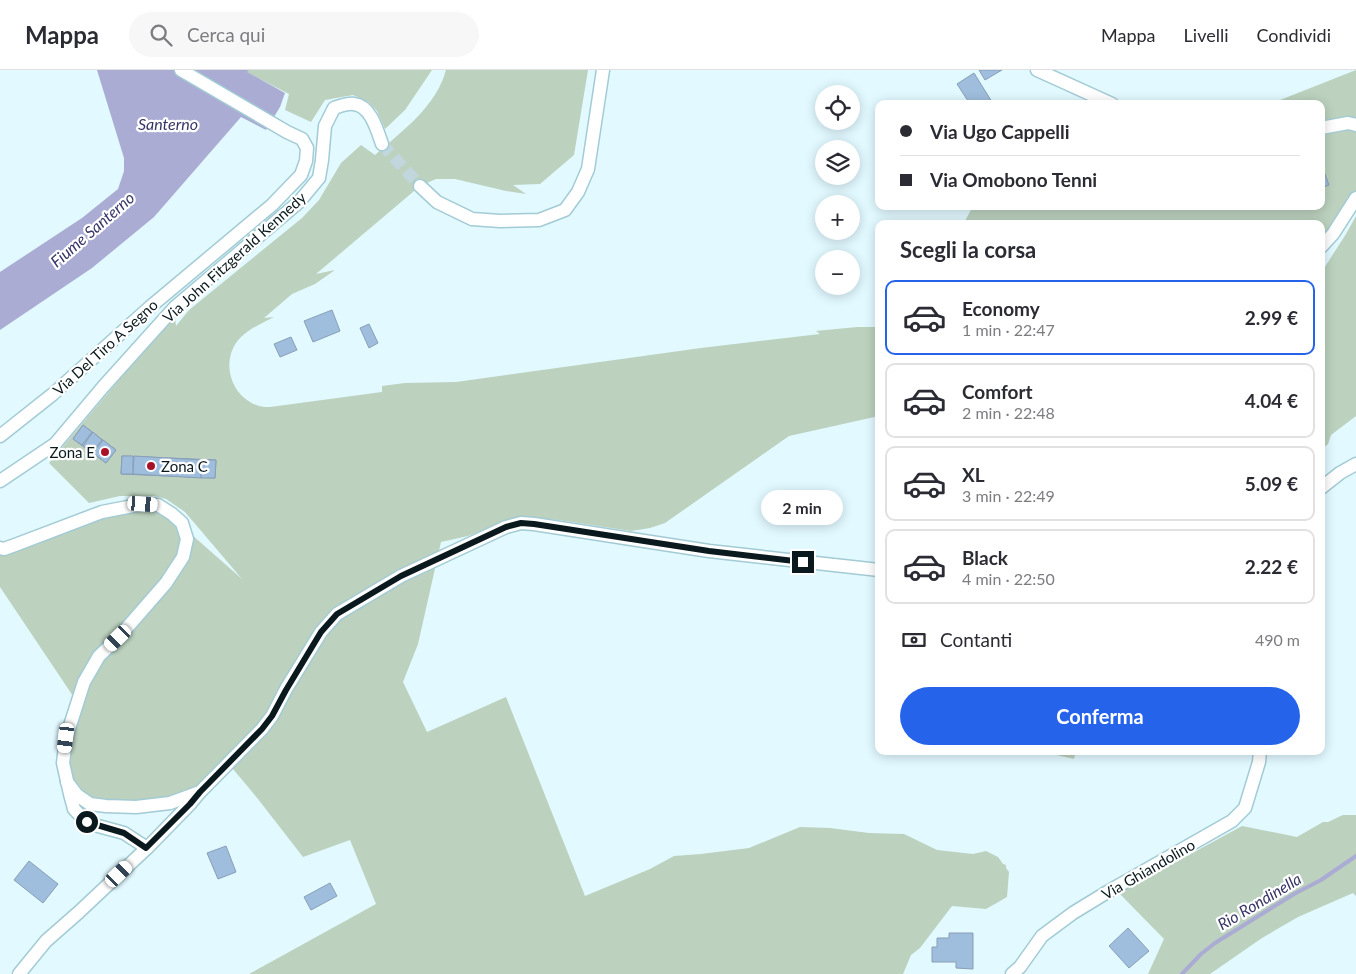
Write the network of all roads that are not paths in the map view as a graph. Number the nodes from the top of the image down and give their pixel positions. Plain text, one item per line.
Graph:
1 (181, 70) edge
2 (602, 70) edge
3 (1037, 70) edge
4 (1103, 100) edge
5 (1356, 124) edge
6 (1325, 127) edge
7 (382, 144) tunnel mouth
8 (420, 186) tunnel mouth
9 (1356, 198) edge
10 (1325, 243) edge
11 (0, 436) edge
12 (1356, 464) edge
13 (2, 481) edge
14 (1325, 485) edge
15 (0, 548) edge
16 (875, 570) edge
17 (1260, 755) edge
18 (68, 782) junction
19 (200, 792) junction
20 (146, 848) junction
21 (19, 974) edge
22 (1012, 974) edge

1 - 11 street, Via Del Tiro A Segno
2 - 8 street
3 - 4 street
5 - 6 street
7 - 13 street, Via John Fitzgerald Kennedy
9 - 10 street
12 - 14 street
15 - 18 street
16 - 19 street
17 - 22 street, Via Ghiandolino
18 - 19 street
18 - 20 street
19 - 20 street
20 - 21 street

